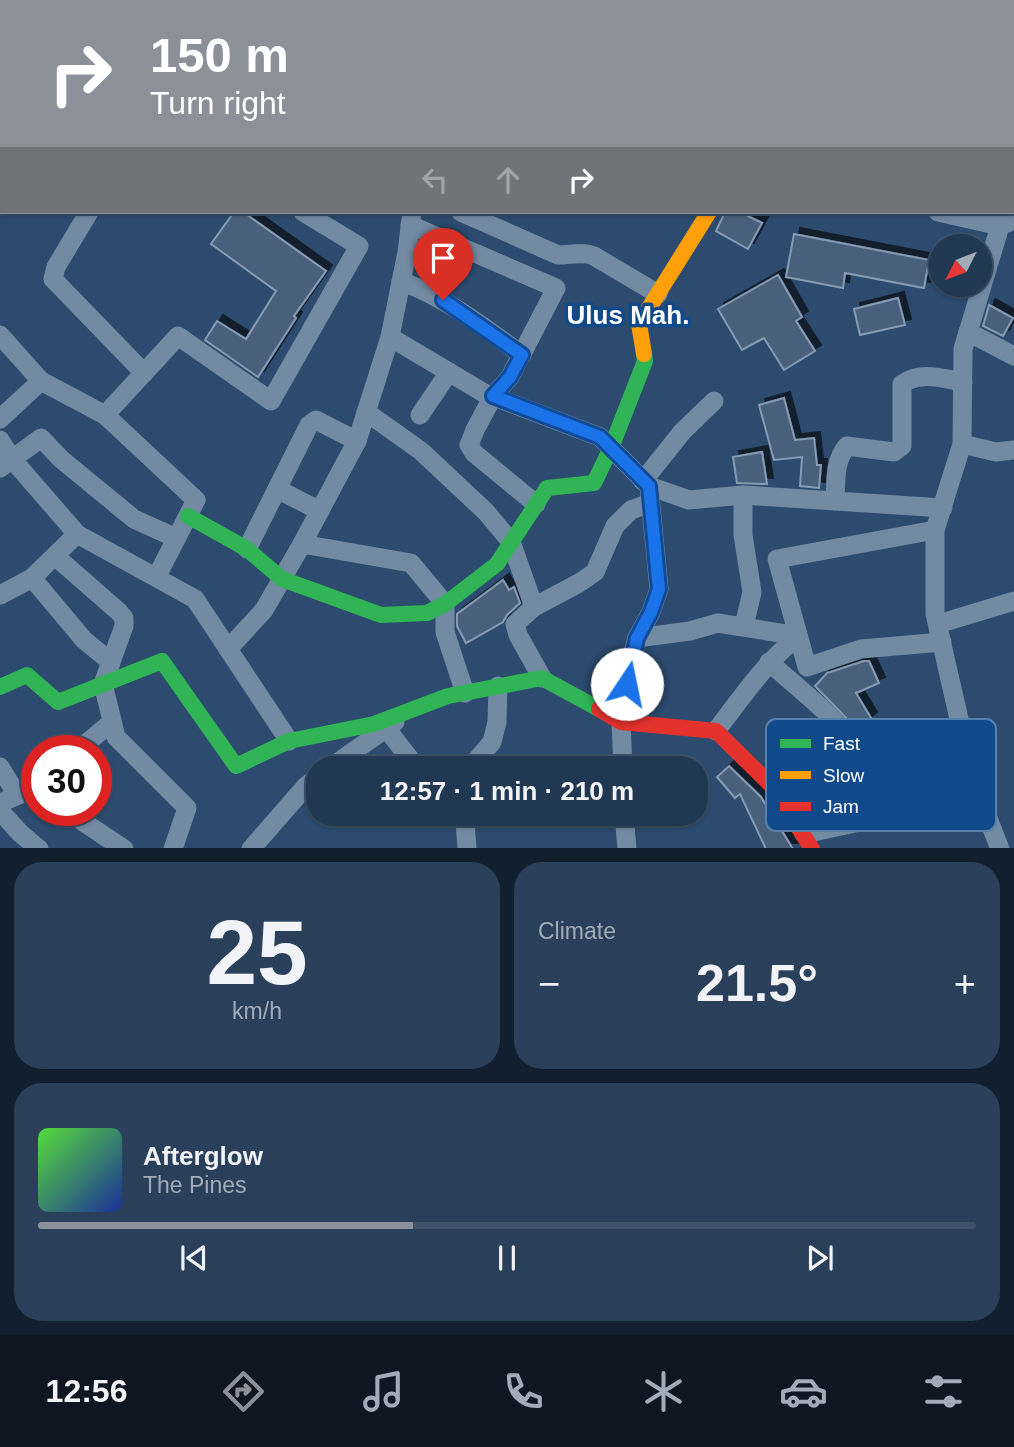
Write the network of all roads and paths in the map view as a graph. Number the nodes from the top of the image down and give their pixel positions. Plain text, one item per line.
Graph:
1 (88, 214) edge
2 (306, 214) edge
3 (466, 214) edge
4 (708, 214) edge
5 (951, 214) edge
6 (411, 218) edge
7 (1007, 223) edge
8 (401, 281) junction
9 (658, 294) junction
10 (968, 332) junction
11 (0, 335) edge
12 (390, 337) junction
13 (522, 355) junction
14 (1014, 356) edge
15 (449, 372) junction
16 (144, 373) junction
17 (41, 381) junction
18 (963, 382) junction
19 (493, 396) junction
20 (714, 401) dead end
21 (366, 412) junction
22 (105, 415) junction
23 (420, 415) dead end
24 (0, 419) edge
25 (0, 440) edge
26 (357, 441) junction
27 (962, 444) junction
28 (611, 448) junction
29 (1014, 450) edge
30 (6, 463) edge
31 (277, 489) junction
32 (647, 490) junction
33 (743, 495) junction
34 (835, 501) junction
35 (536, 504) junction
36 (943, 508) junction
37 (320, 511) junction
38 (188, 516) junction
39 (935, 530) junction
40 (77, 534) junction
41 (176, 538) junction
42 (511, 542) junction
43 (302, 544) junction
44 (247, 549) junction
45 (55, 556) junction
46 (157, 576) junction
47 (32, 578) junction
48 (282, 579) junction
49 (0, 595) edge
50 (1014, 601) edge
51 (445, 604) junction
52 (534, 607) junction
53 (744, 626) junction
54 (939, 633) junction
55 (798, 636) junction
56 (637, 638) junction
57 (228, 649) junction
58 (111, 662) junction
59 (769, 662) junction
60 (542, 678) junction
61 (103, 684) junction
62 (498, 686) junction
63 (0, 687) edge
64 (465, 692) junction
65 (413, 709) junction
66 (830, 719) edge
67 (959, 719) edge
68 (112, 722) junction
69 (621, 722) junction
70 (386, 728) junction
71 (716, 731) junction
72 (96, 735) edge
73 (289, 741) junction
74 (347, 756) edge
75 (408, 756) edge
76 (480, 756) edge
77 (622, 756) edge
78 (0, 767) edge
79 (766, 780) edge
80 (306, 786) edge
81 (8, 799) edge
82 (0, 811) edge
83 (90, 826) edge
84 (465, 826) edge
85 (625, 826) edge
86 (838, 831) edge
87 (808, 841) edge
88 (38, 848) edge
89 (122, 848) edge
90 (173, 848) edge
91 (252, 848) edge
92 (467, 848) edge
93 (627, 848) edge

1 - 16 street
2 - 16 street
3 - 9 street
4 - 9 street
5 - 7 street
6 - 8 street
6 - 13 street
7 - 10 street
8 - 12 street
8 - 13 street
9 - 28 street
10 - 14 street
10 - 18 street
11 - 17 street
12 - 15 street
12 - 21 street
13 - 19 street
15 - 19 street
15 - 23 street
16 - 22 street
17 - 22 street
17 - 24 street
18 - 27 street
18 - 34 street
19 - 28 street
19 - 35 street
20 - 32 street
21 - 26 street
21 - 42 street
22 - 38 street
25 - 30 street
26 - 31 street
26 - 37 street
27 - 29 street
27 - 36 street
28 - 32 street
28 - 35 street
30 - 40 street
30 - 41 street
31 - 37 street
31 - 44 street
32 - 33 street
32 - 52 street
32 - 56 street
33 - 34 street
33 - 53 street
34 - 36 street
35 - 42 street
36 - 39 street
37 - 43 street
38 - 41 street
38 - 44 street
39 - 54 street
39 - 55 street
40 - 45 street
40 - 46 street
41 - 46 street
42 - 51 street
42 - 52 street
43 - 48 street
43 - 51 street
44 - 48 street
45 - 47 street
45 - 58 street
46 - 57 street
47 - 49 street
47 - 58 street
48 - 51 street
48 - 57 street
50 - 54 street
51 - 64 street
52 - 60 street
53 - 55 street
53 - 56 street
54 - 55 street
54 - 67 street
55 - 59 street
56 - 69 street
57 - 73 street
58 - 61 street
59 - 66 street
59 - 71 street
60 - 62 street
60 - 69 street
61 - 63 street
61 - 68 street
61 - 73 street
62 - 64 street
62 - 76 street
64 - 65 street
65 - 70 street
65 - 73 street
68 - 72 street
68 - 90 street
69 - 71 street
69 - 77 street
70 - 74 street
70 - 75 street
71 - 79 street
78 - 81 street
80 - 91 street
82 - 88 street
83 - 89 street
84 - 92 street
85 - 93 street
86 - 87 street

